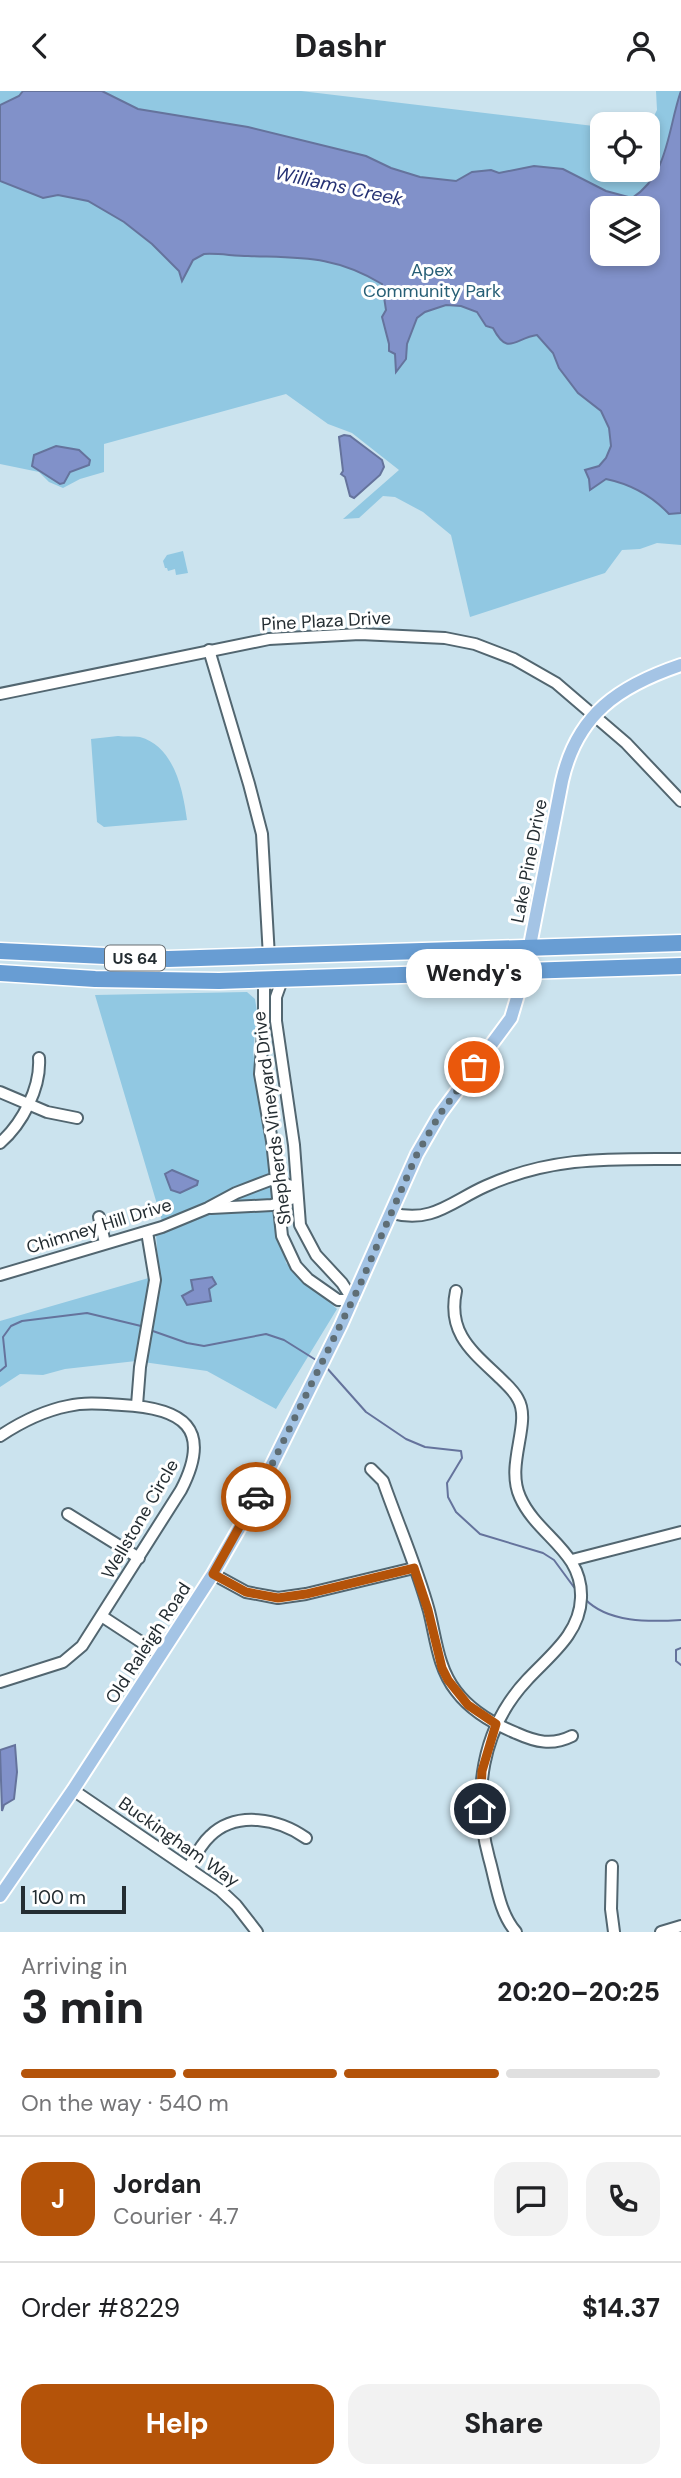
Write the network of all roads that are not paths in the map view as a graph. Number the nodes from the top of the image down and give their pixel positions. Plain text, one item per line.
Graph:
1 (209, 650) junction
2 (681, 665) edge
3 (0, 694) edge
4 (594, 715) junction
5 (681, 801) edge
6 (681, 943) edge
7 (529, 949) junction
8 (0, 951) edge
9 (356, 954) junction
10 (269, 957) junction
11 (681, 966) edge
12 (525, 971) junction
13 (0, 973) edge
14 (155, 979) junction
15 (264, 979) junction
16 (289, 979) junction
17 (39, 1058) dead end
18 (0, 1091) edge
19 (27, 1104) junction
20 (77, 1118) dead end
21 (0, 1143) edge
22 (681, 1159) edge
23 (276, 1181) junction
24 (297, 1192) junction
25 (277, 1204) junction
26 (208, 1208) junction
27 (392, 1213) junction
28 (99, 1217) dead end
29 (147, 1232) junction
30 (105, 1243) junction
31 (1, 1271) edge
32 (457, 1291) dead end
33 (353, 1300) junction
34 (137, 1405) junction
35 (0, 1436) edge
36 (371, 1469) dead end
37 (68, 1514) dead end
38 (681, 1532) edge
39 (139, 1558) junction
40 (572, 1560) junction
41 (414, 1568) junction
42 (213, 1574) junction
43 (103, 1617) junction
44 (161, 1655) junction
45 (0, 1682) edge
46 (496, 1724) junction
47 (572, 1736) dead end
48 (73, 1790) junction
49 (306, 1838) dead end
50 (612, 1866) dead end
51 (189, 1867) junction
52 (0, 1896) edge
53 (681, 1926) edge
54 (257, 1932) edge
55 (516, 1932) edge
56 (614, 1932) edge
57 (661, 1932) edge

1 - 3 street, Pine Plaza Drive
1 - 4 street, Pine Plaza Drive
1 - 10 street
2 - 4 main road, Lake Pine Drive
4 - 5 street, Pine Plaza Drive
4 - 7 main road, Lake Pine Drive
6 - 7 highway, US 64
7 - 9 highway, US 64
7 - 12 main road, Lake Pine Drive
8 - 10 highway, US 64
9 - 10 highway, US 64
9 - 15 highway
10 - 14 highway
11 - 12 highway, US 64
12 - 16 highway, US 64
12 - 27 main road, Lake Pine Drive
13 - 14 highway, US 64
14 - 15 highway, US 64
15 - 16 highway, US 64
15 - 23 street, Shepherds Vineyard Drive
16 - 24 street, Shepherds Vineyard Drive
17 - 19 street
18 - 19 street
19 - 20 street
19 - 21 street
22 - 27 street
23 - 24 street
23 - 25 street, Shepherds Vineyard Drive
23 - 26 street, Chimney Hill Drive
24 - 25 street, Chimney Hill Drive
24 - 33 street, Shepherds Vineyard Drive
25 - 26 street, Chimney Hill Drive
25 - 33 street, Shepherds Vineyard Drive
26 - 29 street, Chimney Hill Drive
27 - 33 main road, Old Raleigh Road
28 - 30 street
29 - 30 street, Chimney Hill Drive
29 - 34 street
30 - 31 street, Chimney Hill Drive
32 - 40 street
33 - 42 main road, Old Raleigh Road
34 - 35 street, Wellstone Circle
34 - 39 street, Wellstone Circle
36 - 41 street
37 - 39 street
38 - 40 street
39 - 43 street, Wellstone Circle
40 - 46 street
41 - 42 street
41 - 46 street
42 - 44 main road, Old Raleigh Road
43 - 44 street
43 - 45 street, Wellstone Circle
44 - 48 main road, Old Raleigh Road
46 - 47 street
46 - 55 street
48 - 51 street, Buckingham Way
48 - 52 main road, Old Raleigh Road
49 - 51 street
50 - 56 street
51 - 54 street, Buckingham Way
53 - 57 street

